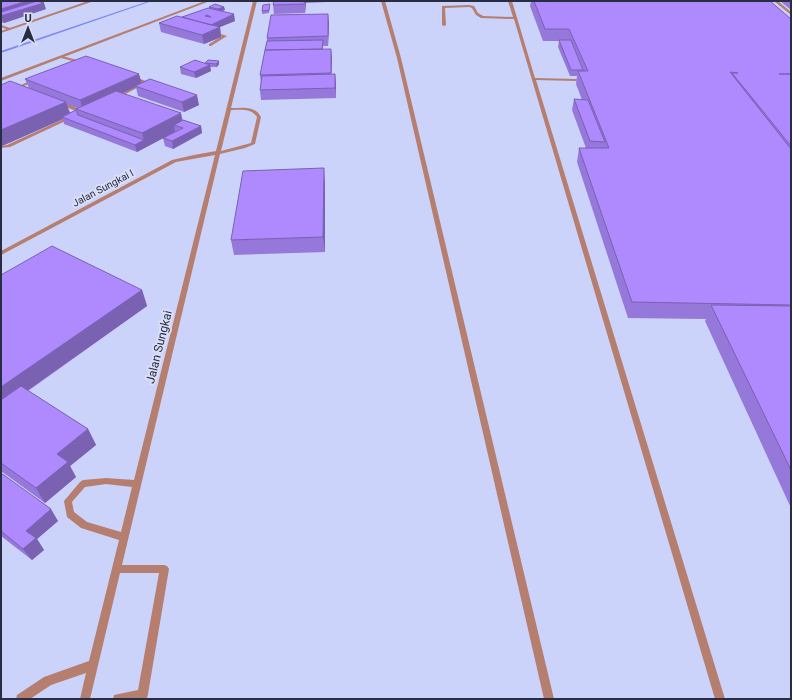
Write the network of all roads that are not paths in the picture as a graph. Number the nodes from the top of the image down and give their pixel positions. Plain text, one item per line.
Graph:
1 (92, 1) edge
2 (208, 1) edge
3 (254, 1) edge
4 (383, 1) edge
5 (510, 1) edge
6 (776, 1) edge
7 (75, 3) dead end
8 (82, 4) junction
9 (791, 14) edge
10 (164, 18) junction
11 (515, 18) junction
12 (171, 20) edge
13 (444, 25) dead end
14 (1, 26) edge
15 (9, 29) junction
16 (208, 30) edge
17 (1, 32) edge
18 (210, 45) dead end
19 (62, 57) junction
20 (80, 62) junction
21 (88, 64) edge
22 (74, 65) edge
23 (123, 75) edge
24 (41, 78) edge
25 (533, 79) junction
26 (1, 80) edge
27 (576, 80) dead end
28 (36, 93) edge
29 (109, 100) edge
30 (57, 101) edge
31 (59, 107) edge
32 (88, 109) edge
33 (228, 110) junction
34 (1, 147) edge
35 (218, 152) junction
36 (1, 253) edge
37 (137, 484) junction
38 (124, 537) junction
39 (116, 569) junction
40 (93, 665) junction
41 (21, 699) edge
42 (84, 699) edge
43 (118, 699) edge
44 (549, 699) edge
45 (720, 699) edge

1 - 8 street
2 - 10 street
3 - 33 lane, Jalan Sungkai
4 - 44 lane
5 - 11 lane
6 - 9 lane
7 - 8 street
8 - 15 street
10 - 12 lane
10 - 19 street
11 - 13 lane
11 - 25 lane
14 - 15 lane
15 - 17 street
16 - 18 lane
19 - 20 lane
19 - 26 street
20 - 21 lane
20 - 22 lane
23 - 29 lane
24 - 28 lane
25 - 27 lane
25 - 45 lane
30 - 32 lane
31 - 34 lane
33 - 35 lane, Jalan Sungkai
33 - 35 lane, Jalan Sungkai I
35 - 36 lane, Jalan Sungkai I
35 - 37 lane, Jalan Sungkai
37 - 38 lane, Jalan Sungkai
37 - 38 lane
38 - 39 lane, Jalan Sungkai
39 - 40 lane, Jalan Sungkai
39 - 43 lane
40 - 41 lane
40 - 42 lane, Jalan Sungkai

